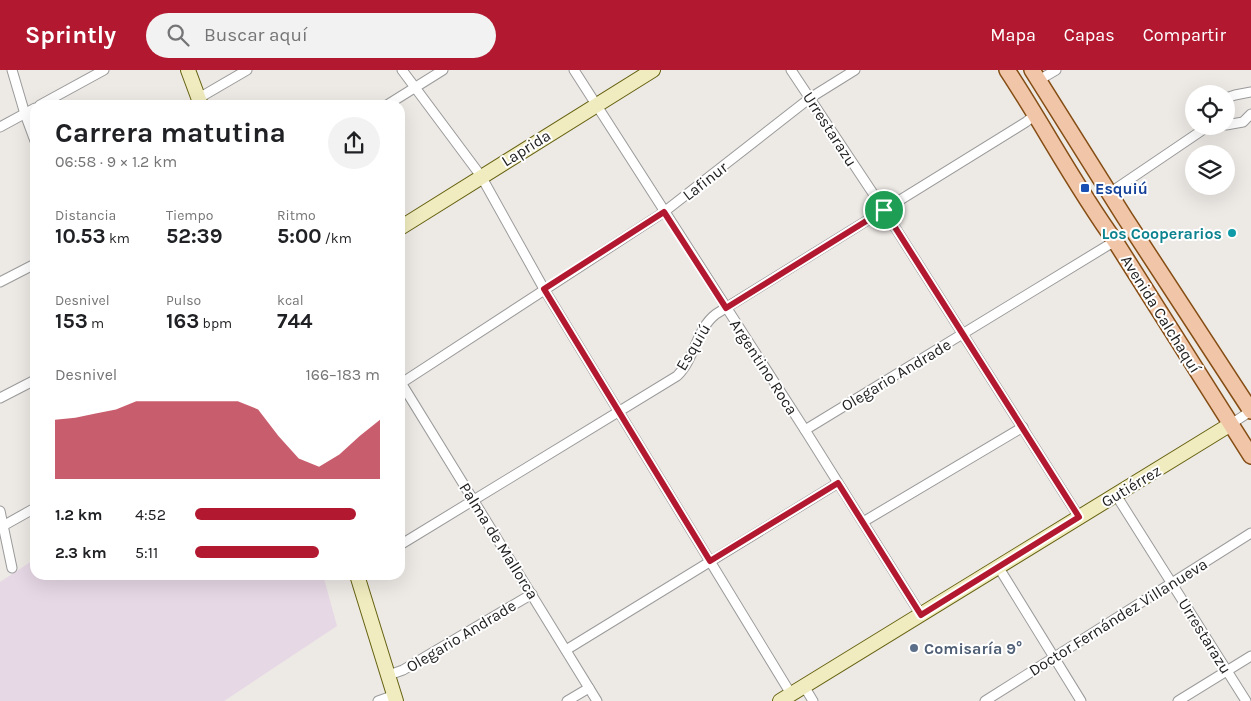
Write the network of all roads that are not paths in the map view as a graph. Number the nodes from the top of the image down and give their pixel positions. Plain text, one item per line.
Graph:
1 (12, 70) edge
2 (104, 70) edge
3 (188, 70) edge
4 (247, 70) edge
5 (402, 70) edge
6 (443, 70) edge
7 (574, 70) edge
8 (653, 70) edge
9 (791, 70) edge
10 (856, 70) edge
11 (1007, 70) edge
12 (1056, 70) edge
13 (1036, 75) edge
14 (415, 88) junction
15 (1251, 92) edge
16 (1235, 94) edge
17 (810, 98) junction
18 (49, 100) edge
19 (199, 100) edge
20 (203, 100) edge
21 (395, 100) edge
22 (596, 105) junction
23 (30, 111) edge
24 (24, 114) junction
25 (1251, 114) edge
26 (1031, 118) junction
27 (1235, 123) edge
28 (0, 127) edge
29 (30, 129) edge
30 (1196, 135) edge
31 (481, 176) junction
32 (1110, 192) junction
33 (884, 210) junction
34 (664, 212) junction
35 (405, 225) edge
36 (1115, 241) junction
37 (30, 267) edge
38 (0, 282) edge
39 (544, 289) junction
40 (726, 308) junction
41 (963, 334) junction
42 (405, 380) edge
43 (30, 383) edge
44 (405, 389) edge
45 (0, 398) edge
46 (618, 410) junction
47 (1251, 411) edge
48 (1231, 424) junction
49 (1023, 428) junction
50 (805, 430) junction
51 (1251, 456) edge
52 (838, 483) junction
53 (1116, 495) junction
54 (474, 500) junction
55 (0, 511) edge
56 (30, 511) edge
57 (1079, 517) junction
58 (863, 522) junction
59 (2, 527) edge
60 (1251, 533) edge
61 (405, 542) edge
62 (710, 561) junction
63 (12, 568) dead end
64 (999, 568) junction
65 (359, 580) edge
66 (1172, 584) junction
67 (532, 594) junction
68 (921, 615) junction
69 (566, 650) junction
70 (1251, 656) edge
71 (1054, 657) junction
72 (1227, 670) junction
73 (388, 675) junction
74 (804, 686) junction
75 (589, 688) junction
76 (786, 697) edge
77 (396, 698) edge
78 (378, 701) edge
79 (567, 701) edge
80 (597, 701) edge
81 (813, 701) edge
82 (985, 701) edge
83 (1081, 701) edge
84 (1178, 701) edge
85 (1246, 701) edge

1 - 24 street
2 - 18 street
3 - 19 street
4 - 20 street
5 - 14 street
6 - 14 street
7 - 22 street, Argentino Roca
8 - 22 street, Laprida
9 - 17 street, Urrestarazu
10 - 17 street, Lafinur
11 - 26 main road, Avenida Calchaquí
12 - 13 street
13 - 32 main road, Avenida Calchaquí
14 - 21 street
14 - 31 street
15 - 16 street
17 - 33 street, Urrestarazu
17 - 34 street, Lafinur
22 - 31 street, Laprida
22 - 34 street, Argentino Roca
23 - 24 street
24 - 28 street
24 - 29 street
25 - 27 street
26 - 33 street, Esquiú
26 - 36 main road, Avenida Calchaquí
30 - 32 street
31 - 35 street, Laprida
31 - 39 street
32 - 47 main road, Avenida Calchaquí
33 - 40 street, Esquiú
33 - 41 street, Urrestarazu
34 - 39 street, Lafinur
34 - 40 street, Argentino Roca
36 - 41 street, Olegario Andrade
36 - 48 main road, Avenida Calchaquí
37 - 38 street
39 - 42 street, Lafinur
39 - 46 street
40 - 46 street, Esquiú
40 - 50 street, Argentino Roca
41 - 49 street, Urrestarazu
41 - 50 street, Olegario Andrade
43 - 45 street
44 - 54 street, Palma de Mallorca
46 - 54 street, Esquiú
46 - 62 street
47 - 48 street, Gutiérrez
48 - 51 main road, Avenida Calchaquí
48 - 53 street, Gutiérrez
49 - 57 street, Urrestarazu
49 - 58 street
50 - 52 street, Argentino Roca
52 - 58 street, Argentino Roca
52 - 62 street
53 - 57 street, Gutiérrez
53 - 66 street, Urrestarazu
54 - 61 street, Esquiú
54 - 67 street, Palma de Mallorca
55 - 59 street
56 - 59 street
57 - 64 street, Gutiérrez
58 - 68 street, Argentino Roca
59 - 63 street
60 - 66 street, Doctor Fernández Villanueva
62 - 69 street
62 - 76 street
64 - 68 street, Gutiérrez
64 - 71 street
65 - 73 street
66 - 71 street, Doctor Fernández Villanueva
66 - 72 street, Urrestarazu
67 - 69 street, Palma de Mallorca
67 - 73 street, Olegario Andrade
68 - 74 street, Gutiérrez
69 - 75 street, Palma de Mallorca
70 - 72 street
71 - 82 street, Doctor Fernández Villanueva
71 - 83 street
72 - 84 street
72 - 85 street, Urrestarazu
73 - 77 street
74 - 76 street, Gutiérrez
74 - 81 street
75 - 79 street
75 - 80 street, Palma de Mallorca
77 - 78 street

